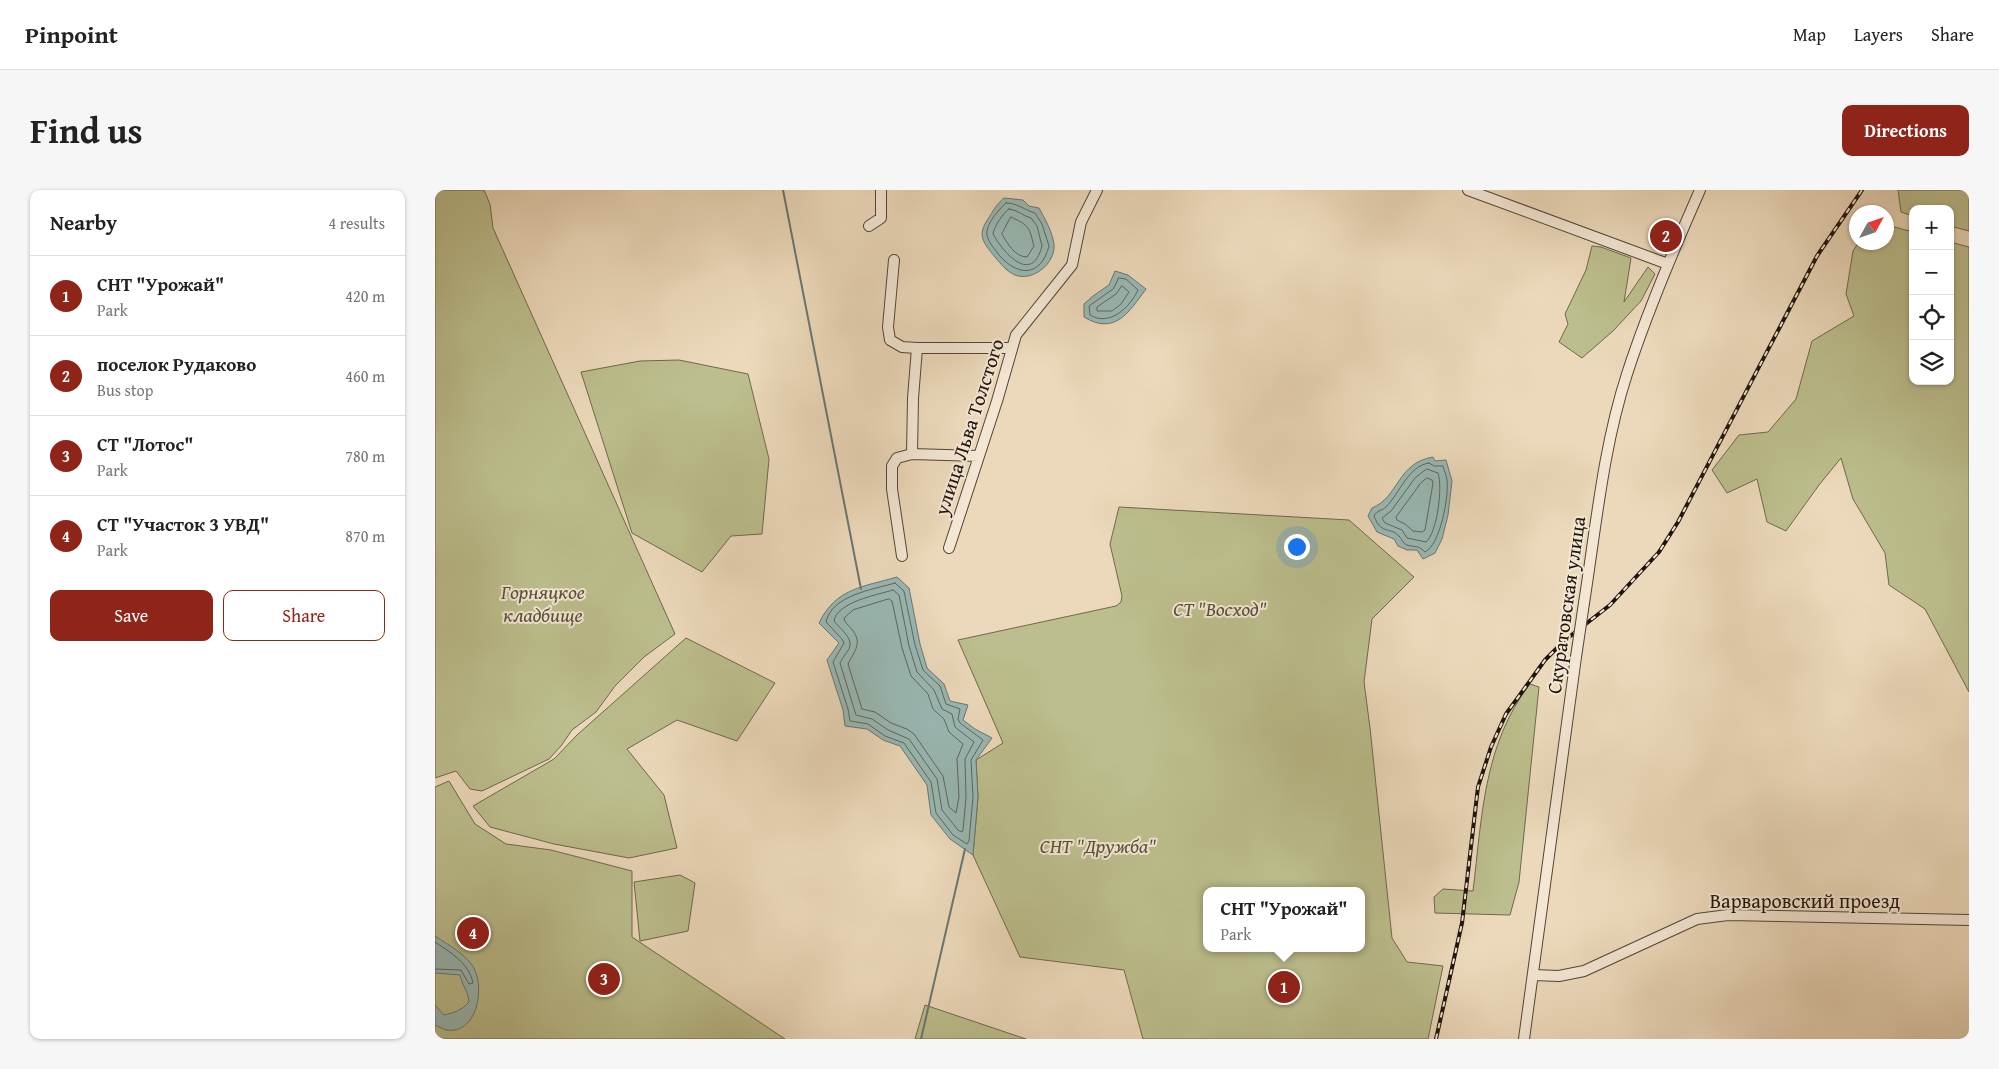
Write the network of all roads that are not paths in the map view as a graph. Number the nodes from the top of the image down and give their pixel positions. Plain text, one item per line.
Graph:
1 (881, 190) edge
2 (1097, 190) edge
3 (1468, 190) edge
4 (1699, 190) edge
5 (869, 226) dead end
6 (894, 260) dead end
7 (1668, 264) junction
8 (917, 348) junction
9 (1012, 348) junction
10 (912, 454) junction
11 (979, 456) junction
12 (949, 548) dead end
13 (902, 556) dead end
14 (1969, 920) edge
15 (1533, 975) junction
16 (1523, 1039) edge

1 - 5 street
2 - 9 street, улица Льва Толстого
3 - 7 street
4 - 7 street, Скуратовская улица
6 - 8 street
7 - 15 street, Скуратовская улица, bridge
8 - 9 street
8 - 10 street
9 - 11 street, улица Льва Толстого
10 - 11 street
10 - 13 street
11 - 12 street, улица Льва Толстого
14 - 15 street, Варваровский проезд
15 - 16 street, Скуратовская улица

